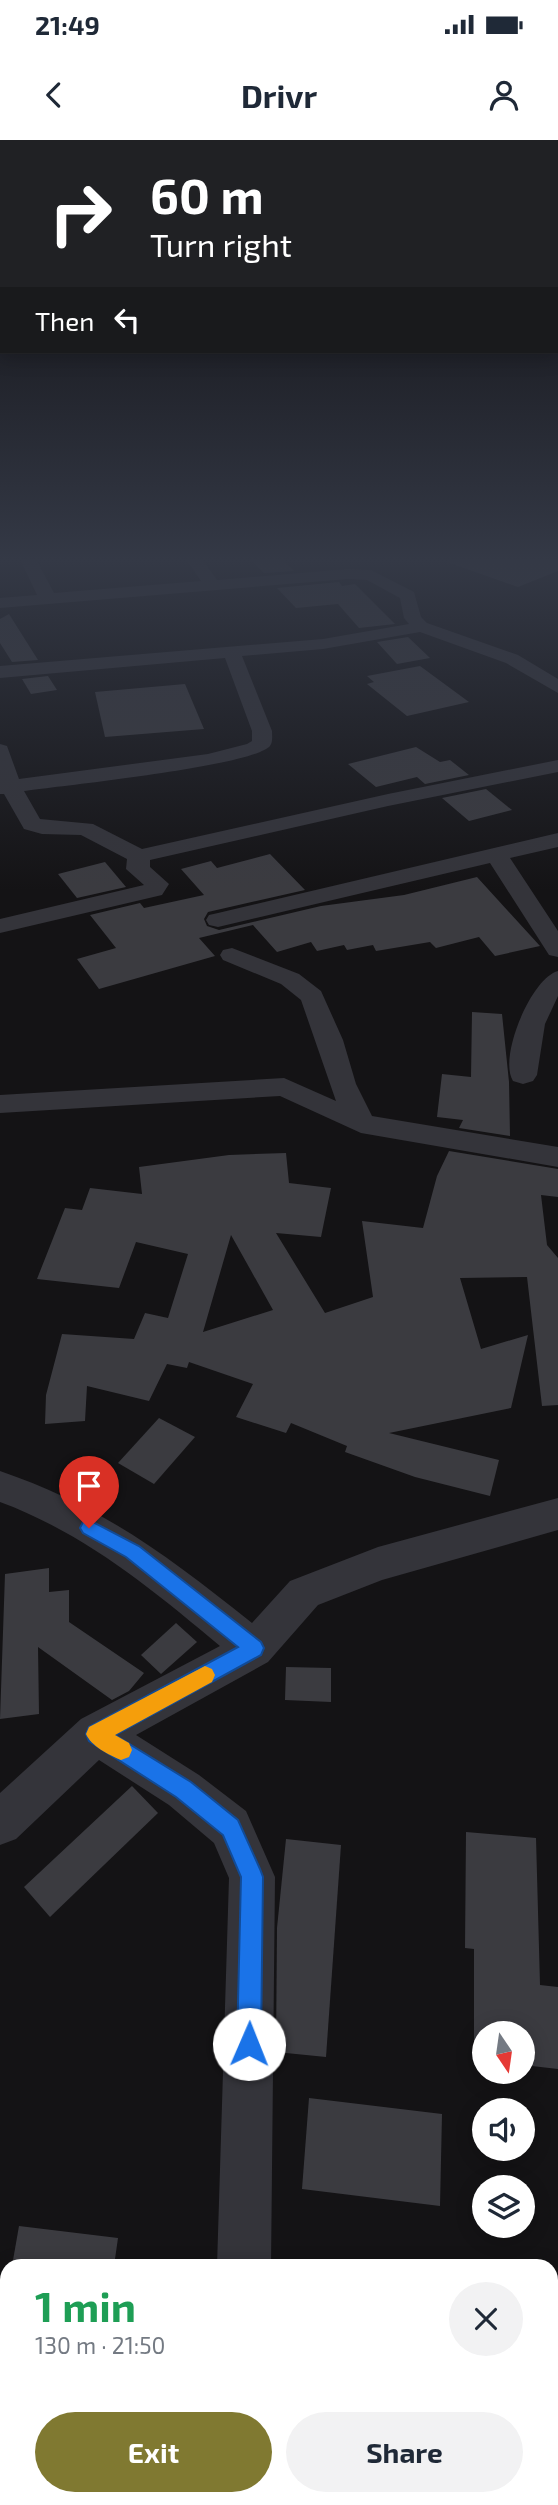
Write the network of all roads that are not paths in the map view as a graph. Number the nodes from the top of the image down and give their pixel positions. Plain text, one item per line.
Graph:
1 (42, 669) edge
2 (238, 669) edge
3 (529, 669) edge
4 (0, 673) edge
5 (558, 687) edge
6 (0, 750) edge
7 (558, 766) edge
8 (6, 788) edge
9 (558, 840) edge
10 (496, 854) junction
11 (139, 856) junction
12 (218, 920) dead end
13 (0, 926) edge
14 (558, 950) edge
15 (232, 955) dead end
16 (558, 979) edge
17 (523, 1075) dead end
18 (0, 1104) edge
19 (361, 1124) junction
20 (558, 1157) edge
21 (0, 1486) edge
22 (558, 1514) edge
23 (254, 1648) junction
24 (96, 1734) junction
25 (0, 1823) edge
26 (244, 2259) edge

1 - 4 street
2 - 8 street
3 - 5 street
6 - 8 street
7 - 11 street
8 - 11 street
9 - 10 street
10 - 12 street
10 - 14 street
11 - 13 street
15 - 19 street
16 - 17 street
18 - 19 street
19 - 20 street
21 - 23 street
22 - 23 street
23 - 24 street
24 - 25 street
24 - 26 street

